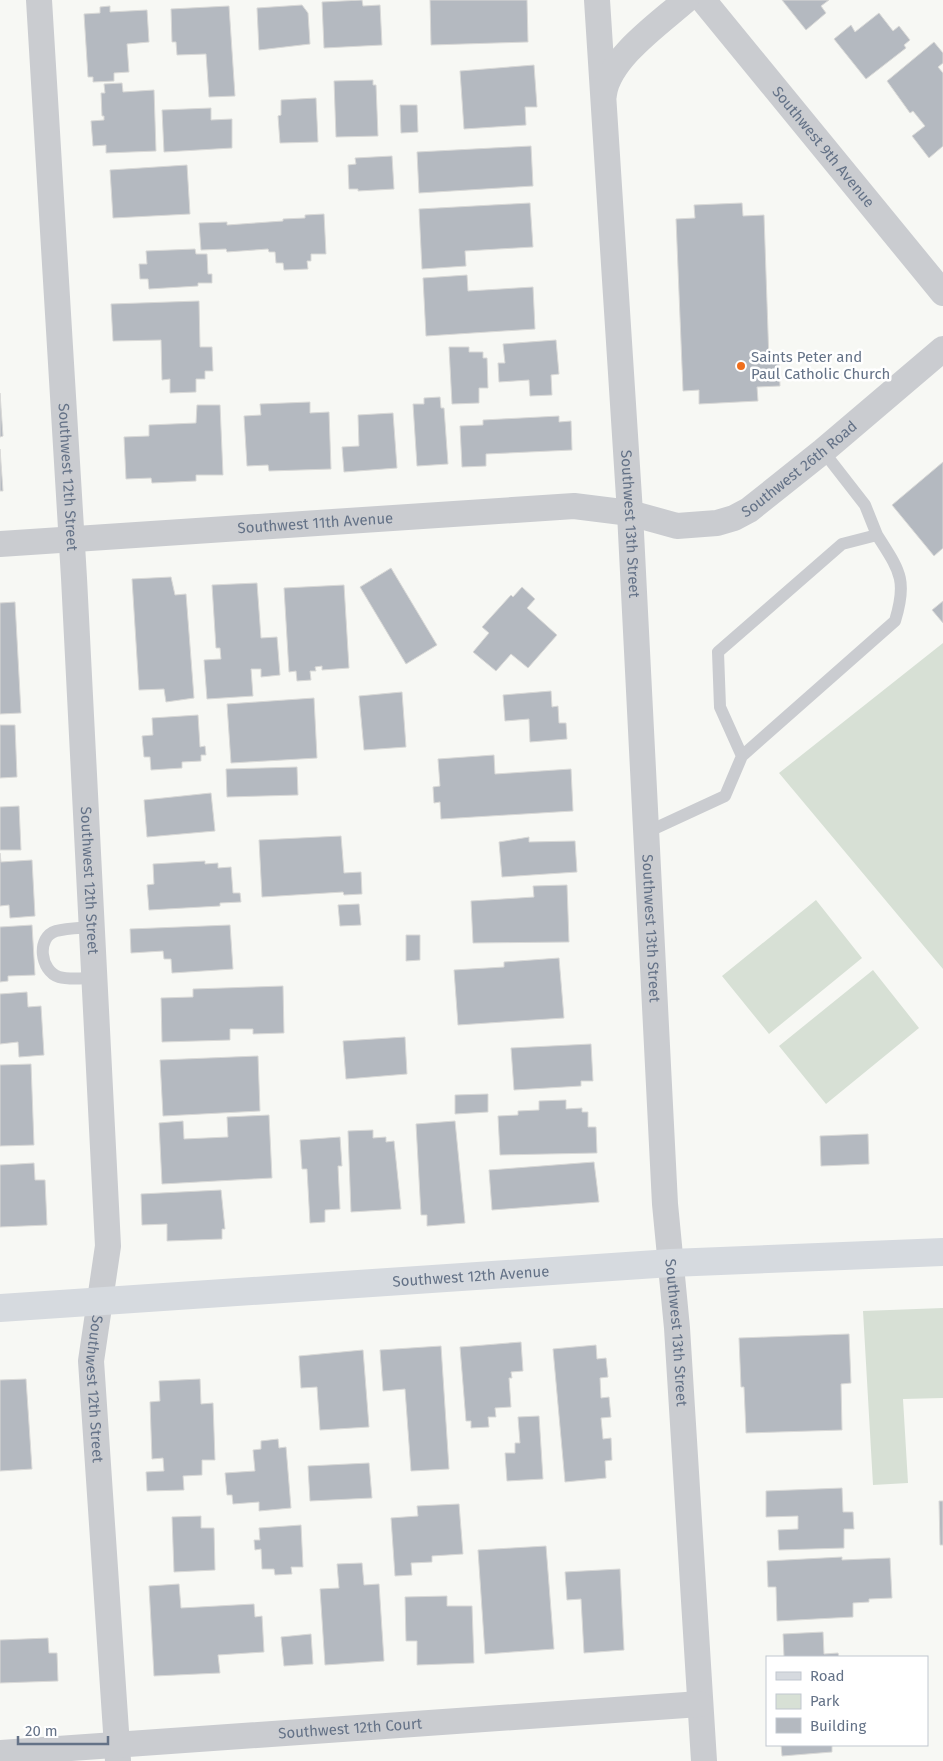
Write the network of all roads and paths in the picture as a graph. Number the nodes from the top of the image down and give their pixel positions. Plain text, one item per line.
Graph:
1 (39, 0) edge
2 (597, 0) edge
3 (686, 0) edge
4 (704, 0) edge
5 (604, 95) junction
6 (943, 293) edge
7 (943, 349) edge
8 (823, 451) junction
9 (630, 513) junction
10 (877, 535) junction
11 (72, 539) junction
12 (0, 544) edge
13 (742, 756) junction
14 (645, 833) junction
15 (92, 927) junction
16 (94, 978) junction
17 (943, 1252) edge
18 (671, 1263) junction
19 (100, 1301) junction
20 (0, 1308) edge
21 (700, 1704) junction
22 (0, 1753) edge
23 (118, 1753) edge
24 (704, 1761) edge

1 - 11 street, Southwest 12th Street
2 - 5 street, Southwest 13th Street
3 - 5 street, Southwest 13th Street
4 - 6 street, Southwest 9th Avenue
5 - 9 street, Southwest 13th Street
7 - 8 street, Southwest 26th Road
8 - 9 street, Southwest 26th Road
8 - 10 lane
9 - 11 street, Southwest 11th Avenue
9 - 14 street, Southwest 13th Street
10 - 13 lane
10 - 13 lane
11 - 12 street, Southwest 11th Avenue
11 - 15 street, Southwest 12th Street
13 - 14 lane
14 - 18 street, Southwest 13th Street
15 - 16 street, Southwest 12th Street
15 - 16 lane
16 - 19 street, Southwest 12th Street
17 - 18 main road, Southwest 12th Avenue
18 - 19 main road, Southwest 12th Avenue
18 - 21 street, Southwest 13th Street
19 - 20 main road, Southwest 12th Avenue
19 - 23 street, Southwest 12th Street
21 - 23 street, Southwest 12th Court
21 - 24 street, Southwest 13th Street
22 - 23 street, Southwest 12th Court

